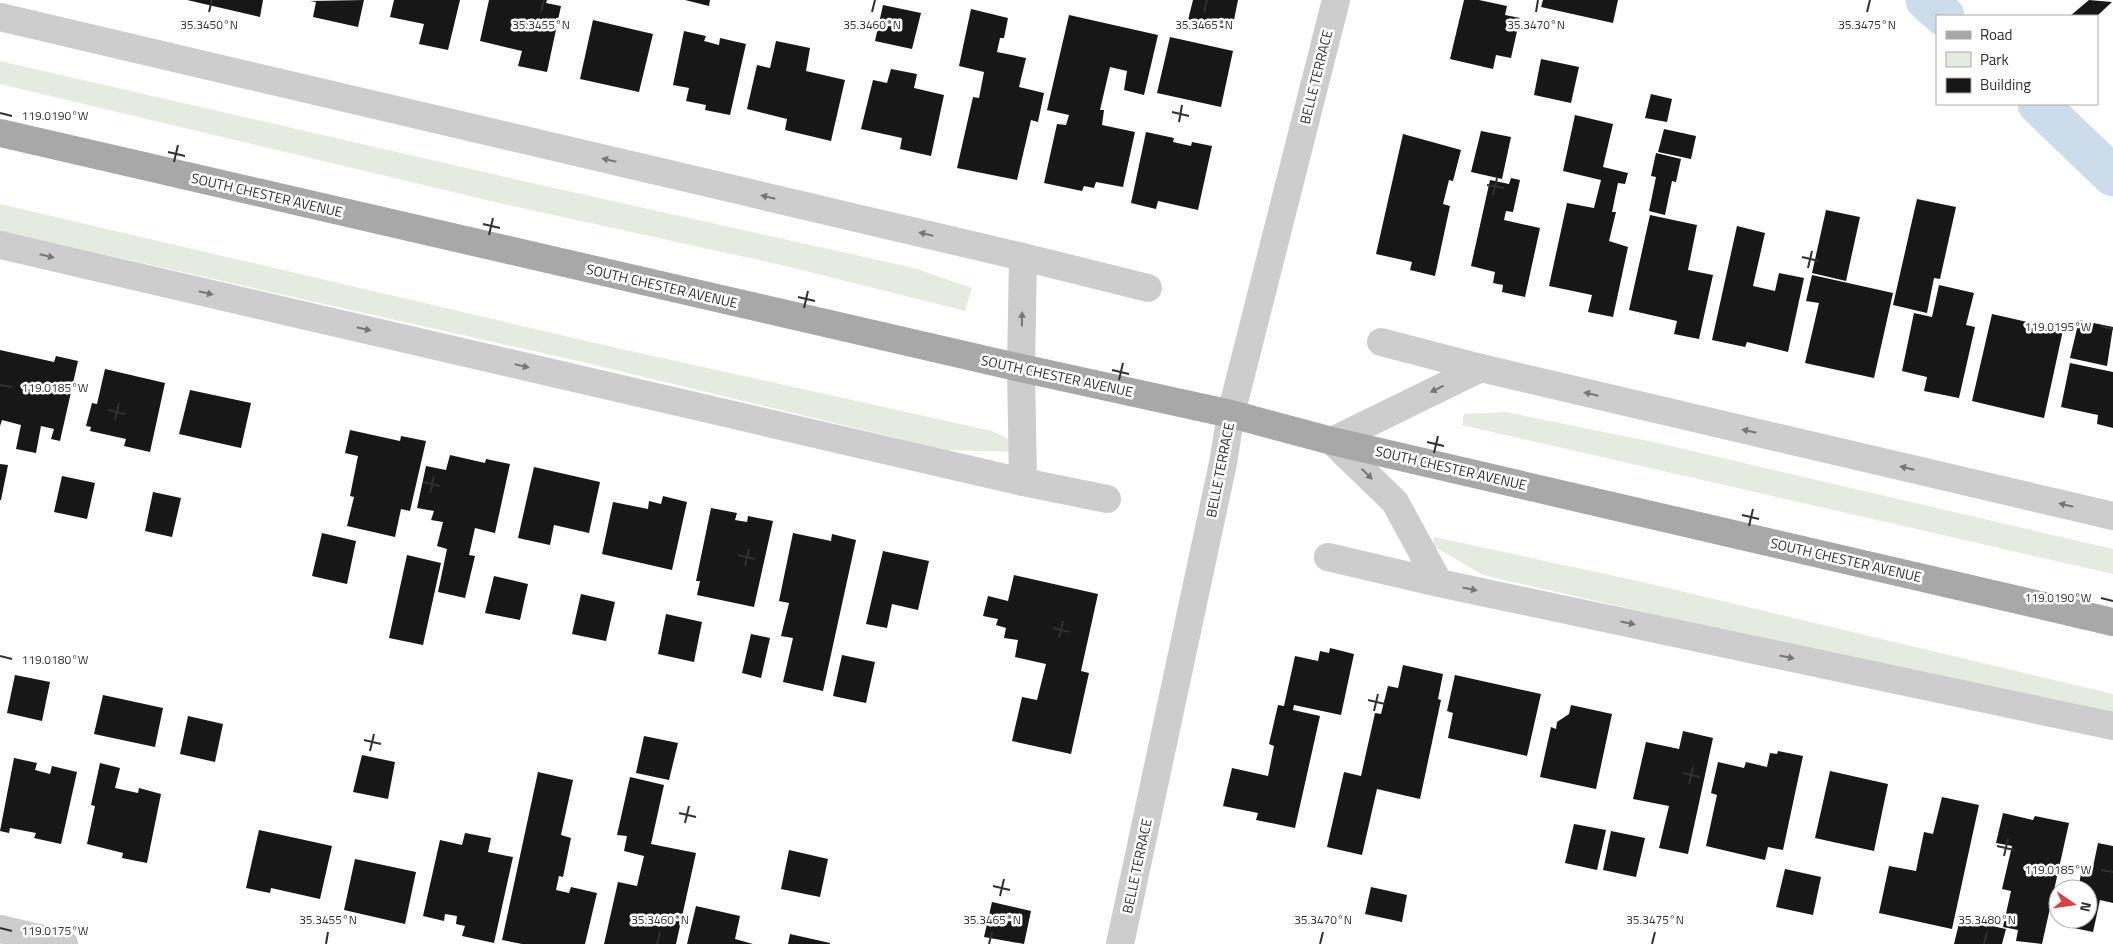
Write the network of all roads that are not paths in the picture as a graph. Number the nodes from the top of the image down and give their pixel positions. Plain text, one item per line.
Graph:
1 (1336, 0) edge
2 (0, 17) edge
3 (0, 133) edge
4 (0, 245) edge
5 (1023, 257) junction
6 (1148, 288) dead end
7 (1381, 342) dead end
8 (1021, 368) junction
9 (1481, 368) junction
10 (1231, 414) junction
11 (1332, 440) junction
12 (1023, 482) junction
13 (1108, 499) dead end
14 (2113, 516) edge
15 (1328, 557) dead end
16 (1439, 583) junction
17 (2113, 622) edge
18 (2113, 726) edge
19 (0, 929) edge
20 (64, 944) edge
21 (1120, 944) edge

1 - 10 street, BELLE TERRACE
5 -> 2 street
3 - 8 main road, SOUTH CHESTER AVENUE
4 -> 12 street
5 - 6 street
8 -> 5 street
7 - 9 street
8 - 10 main road, SOUTH CHESTER AVENUE
8 - 12 street
9 -> 11 street
14 -> 9 street
10 - 11 main road, SOUTH CHESTER AVENUE
10 - 21 street, BELLE TERRACE
11 -> 16 street
11 - 17 main road, SOUTH CHESTER AVENUE
12 - 13 street
15 - 16 street
16 -> 18 street
19 - 20 street

